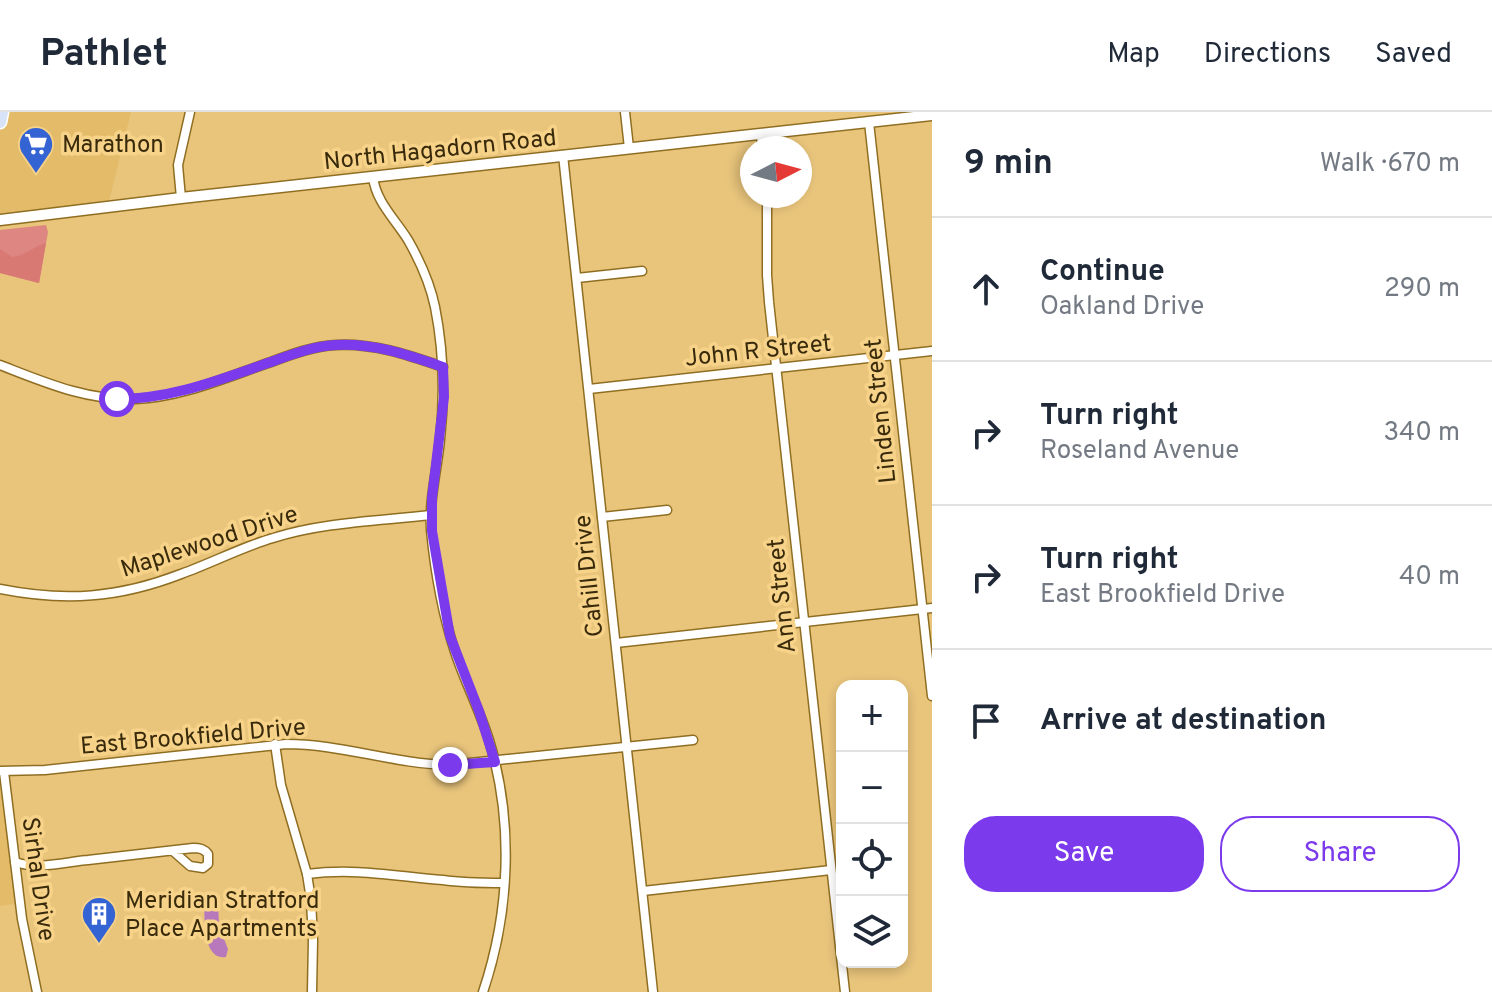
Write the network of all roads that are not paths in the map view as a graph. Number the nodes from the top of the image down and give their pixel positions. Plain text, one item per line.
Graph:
1 (2, 112) edge
2 (190, 112) edge
3 (625, 112) edge
4 (928, 114) edge
5 (0, 122) edge
6 (869, 122) junction
7 (761, 134) joint
8 (629, 148) junction
9 (563, 155) junction
10 (373, 177) junction
11 (181, 198) junction
12 (767, 208) edge
13 (0, 220) edge
14 (642, 271) dead end
15 (577, 278) junction
16 (932, 351) edge
17 (894, 355) junction
18 (0, 365) edge
19 (443, 367) junction
20 (776, 369) junction
21 (589, 389) junction
22 (667, 510) dead end
23 (431, 515) junction
24 (602, 517) junction
25 (0, 589) edge
26 (927, 609) edge
27 (804, 623) junction
28 (616, 643) junction
29 (932, 696) edge
30 (693, 740) dead end
31 (275, 744) junction
32 (627, 747) junction
33 (495, 762) junction
34 (2, 772) edge
35 (173, 851) dead end
36 (15, 862) junction
37 (831, 870) junction
38 (307, 874) junction
39 (504, 883) junction
40 (643, 891) junction
41 (37, 992) edge
42 (312, 992) edge
43 (483, 992) edge
44 (653, 992) edge
45 (845, 992) edge

1 - 5 main road
2 - 11 street
3 - 8 street
4 - 6 street, North Hagadorn Road
6 - 7 street, North Hagadorn Road
6 - 17 street, Linden Street
7 - 8 street, North Hagadorn Road
8 - 9 street, North Hagadorn Road
9 - 10 street, North Hagadorn Road
9 - 15 street, Cahill Drive
10 - 11 street, North Hagadorn Road
10 - 19 street
11 - 13 street, North Hagadorn Road
12 - 20 street, Ann Street
14 - 15 street
15 - 21 street, Cahill Drive
16 - 17 street, John R Street
17 - 20 street, John R Street
17 - 26 street, Linden Street
18 - 19 street
19 - 23 street
20 - 21 street, John R Street
20 - 27 street, Ann Street
21 - 24 street, Cahill Drive
22 - 24 street
23 - 25 street, Maplewood Drive
23 - 33 street
24 - 28 street, Cahill Drive
26 - 27 street
26 - 29 street, Linden Street
27 - 28 street
27 - 37 street, Ann Street
28 - 32 street, Cahill Drive
30 - 32 street, East Brookfield Drive
31 - 33 street, East Brookfield Drive
31 - 34 street, East Brookfield Drive
31 - 38 street
32 - 33 street, East Brookfield Drive
32 - 40 street, Cahill Drive
33 - 39 street
34 - 36 street, Sirhal Drive
35 - 36 street
36 - 41 street, Sirhal Drive
37 - 40 street
37 - 45 street, Ann Street
38 - 39 street
38 - 42 street
39 - 43 street
40 - 44 street, Cahill Drive

